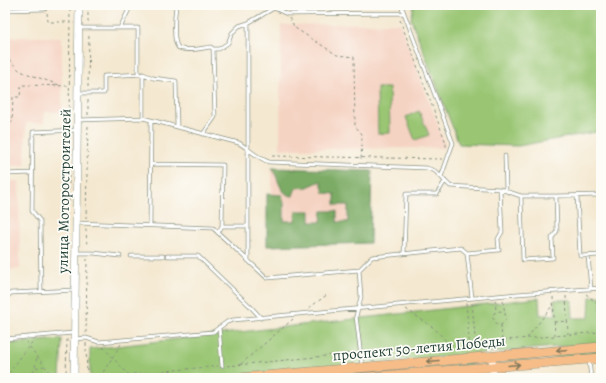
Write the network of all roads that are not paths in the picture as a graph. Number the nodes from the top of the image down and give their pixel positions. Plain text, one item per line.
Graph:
1 (79, 5) edge
2 (131, 5) edge
3 (176, 5) edge
4 (401, 5) edge
5 (45, 7) edge
6 (274, 7) edge
7 (5, 10) edge
8 (404, 12) junction
9 (248, 23) junction
10 (79, 28) junction
11 (120, 28) junction
12 (213, 49) junction
13 (138, 74) junction
14 (143, 74) junction
15 (78, 93) junction
16 (143, 118) junction
17 (78, 120) junction
18 (152, 121) junction
19 (177, 127) junction
20 (78, 130) junction
21 (203, 134) junction
22 (248, 148) junction
23 (505, 156) dead end
24 (151, 164) junction
25 (32, 173) junction
26 (5, 174) edge
27 (441, 177) junction
28 (445, 181) junction
29 (500, 189) junction
30 (506, 191) junction
31 (601, 195) edge
32 (521, 196) junction
33 (556, 196) junction
34 (577, 196) junction
35 (76, 224) junction
36 (150, 225) junction
37 (222, 226) junction
38 (248, 226) junction
39 (218, 233) junction
40 (76, 253) junction
41 (468, 253) junction
42 (404, 254) junction
43 (601, 255) edge
44 (120, 256) dead end
45 (131, 256) dead end
46 (588, 256) junction
47 (248, 260) junction
48 (359, 270) junction
49 (601, 288) edge
50 (591, 289) junction
51 (75, 290) junction
52 (41, 292) junction
53 (472, 298) junction
54 (5, 299) edge
55 (358, 308) junction
56 (261, 318) junction
57 (219, 327) junction
58 (75, 336) junction
59 (5, 338) edge
60 (601, 346) edge
61 (492, 356) junction
62 (601, 358) edge
63 (589, 359) junction
64 (222, 366) road end
65 (492, 366) junction
66 (362, 367) junction
67 (74, 378) edge
68 (239, 378) edge
69 (357, 378) edge
70 (363, 378) edge
71 (493, 378) edge
72 (591, 378) edge

1 - 10 street, улица Моторостроителей
2 - 11 lane
3 - 12 lane
4 - 8 lane
5 - 7 lane
6 - 8 lane
6 - 9 lane
8 - 27 lane
9 - 12 lane
9 - 22 lane
10 - 11 lane
10 - 15 street, улица Моторостроителей
11 - 13 lane
12 - 21 lane
13 - 14 lane
13 - 15 lane
14 - 16 lane
14 - 19 lane
15 - 17 street, улица Моторостроителей
16 - 17 lane
16 - 18 lane
17 - 20 street, улица Моторостроителей
18 - 19 lane
18 - 24 lane
19 - 21 lane
20 - 25 lane
20 - 35 street, улица Моторостроителей
21 - 22 lane
22 - 27 lane
22 - 38 lane
23 - 30 lane
24 - 36 lane
24 - 37 lane
25 - 26 lane
25 - 52 lane
27 - 28 lane
28 - 29 lane
28 - 42 lane
29 - 30 lane
29 - 41 lane
30 - 32 lane
31 - 34 lane
32 - 33 lane
32 - 33 lane
33 - 34 lane
34 - 46 lane
35 - 36 lane
35 - 40 street, улица Моторостроителей
36 - 39 lane
37 - 38 lane
37 - 39 lane
38 - 47 lane
39 - 47 lane
40 - 44 lane
40 - 51 street, улица Моторостроителей
41 - 42 lane
41 - 53 lane
42 - 48 lane
43 - 46 lane
45 - 56 lane
46 - 50 lane
47 - 48 lane
48 - 55 lane
49 - 50 lane
50 - 53 lane
51 - 52 lane
51 - 58 street, улица Моторостроителей
52 - 54 lane
53 - 55 lane
55 - 56 lane
55 - 66 lane
56 - 57 lane
57 - 58 lane
57 - 64 lane
58 - 59 lane
58 - 67 street, улица Моторостроителей
60 -> 61 main road, проспект 50-летия Победы
61 - 65 street
61 -> 66 main road, проспект 50-летия Победы
62 - 63 main road, проспект 50-летия Победы
65 -> 63 main road, проспект 50-летия Победы
63 - 72 lane
65 - 70 main road, проспект 50-летия Победы
65 - 71 street
66 - 68 main road, проспект 50-летия Победы
69 - 70 main road, проспект 50-летия Победы

